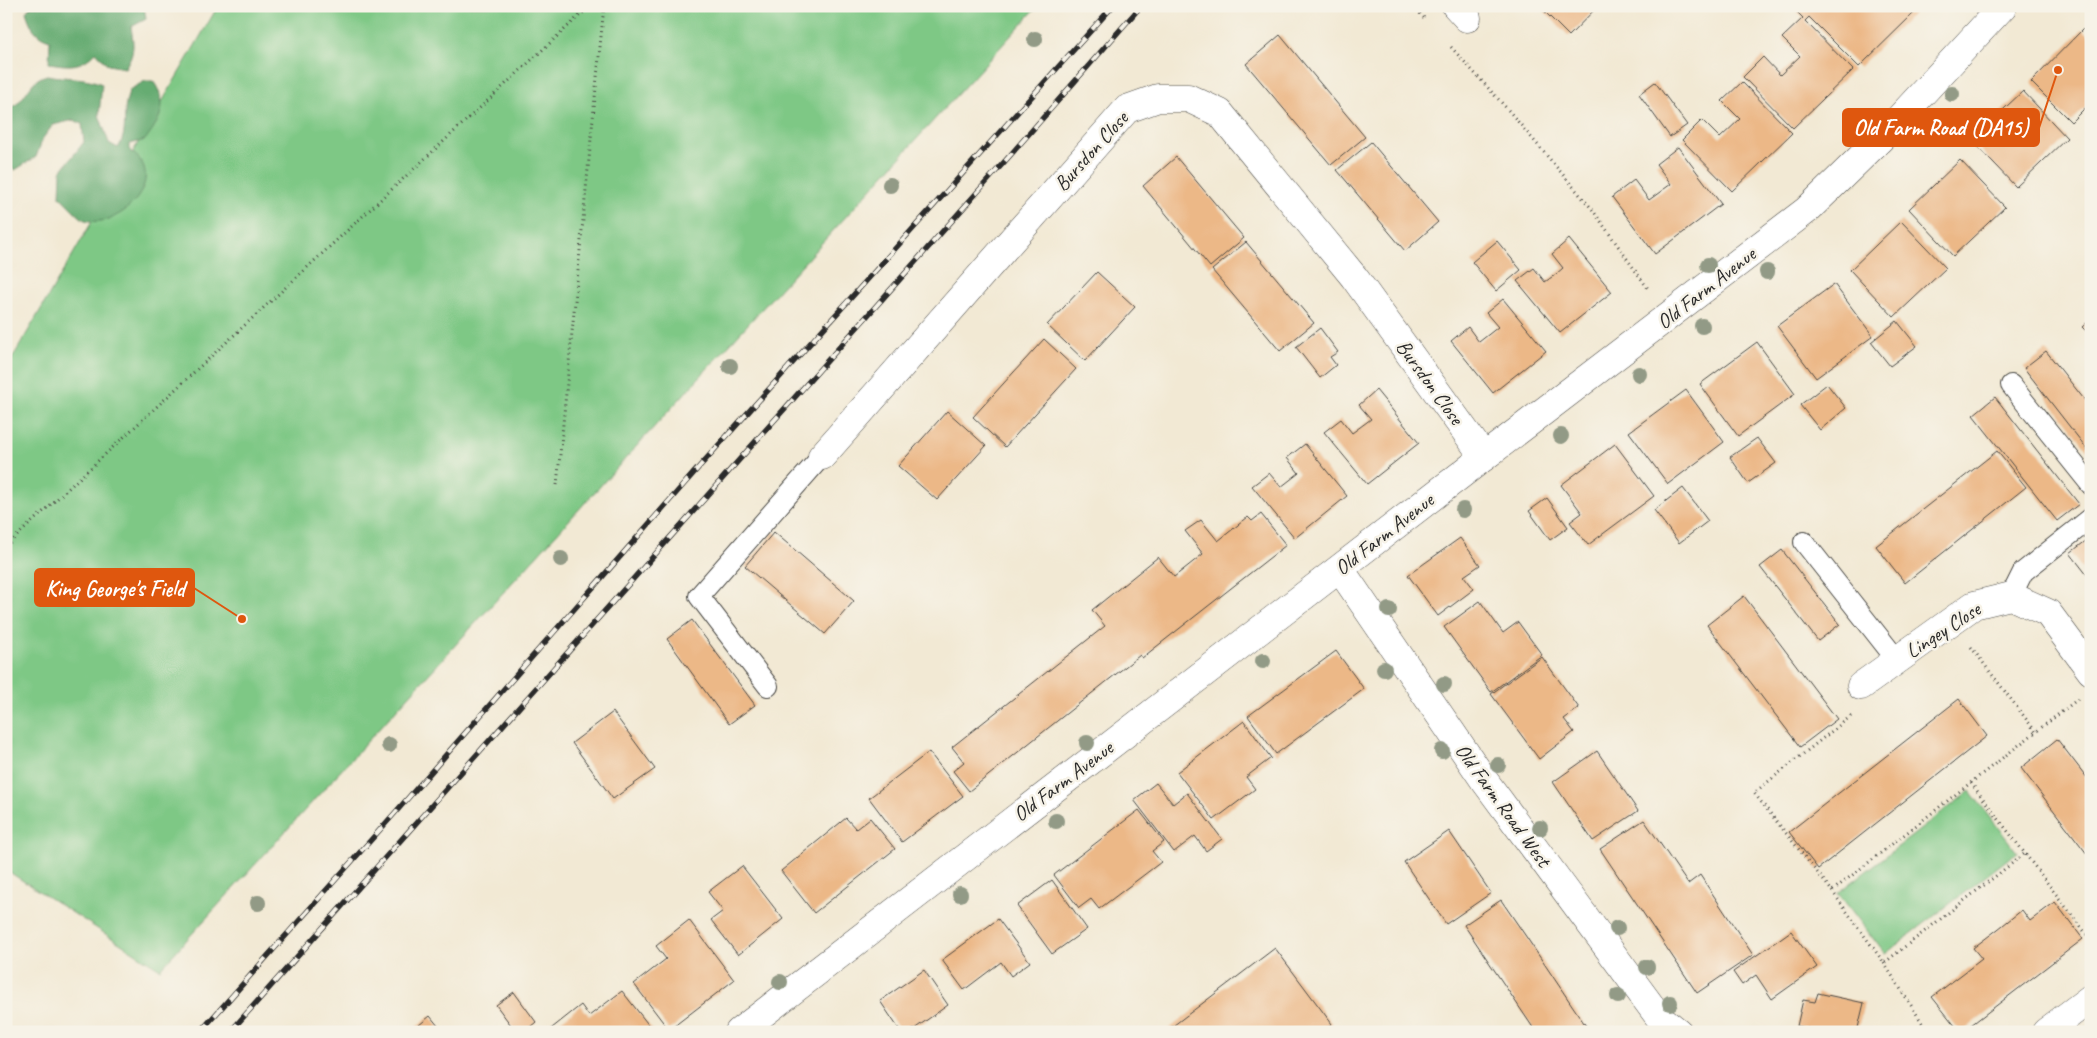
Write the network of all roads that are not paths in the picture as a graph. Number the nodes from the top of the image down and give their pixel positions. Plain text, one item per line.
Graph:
1 (2003, 6) edge
2 (2011, 386) dead end
3 (822, 456) joint
4 (1484, 457) junction
5 (2091, 485) edge
6 (2091, 518) edge
7 (1804, 542) dead end
8 (1340, 569) junction
9 (2011, 596) junction
10 (1897, 660) junction
11 (2087, 683) edge
12 (768, 686) dead end
13 (1861, 686) road end
14 (2091, 998) edge
15 (739, 1032) edge
16 (1678, 1032) edge
17 (2046, 1032) edge

1 - 4 street, Old Farm Avenue
2 - 5 lane
3 - 4 street, Bursdon Close
3 - 12 lane
4 - 8 street, Old Farm Avenue
6 - 9 lane
7 - 10 lane
8 - 15 street, Old Farm Avenue
8 - 16 street, Old Farm Road West
9 - 10 street, Lingey Close
9 - 11 street
10 - 13 street, Lingey Close
14 - 17 street

